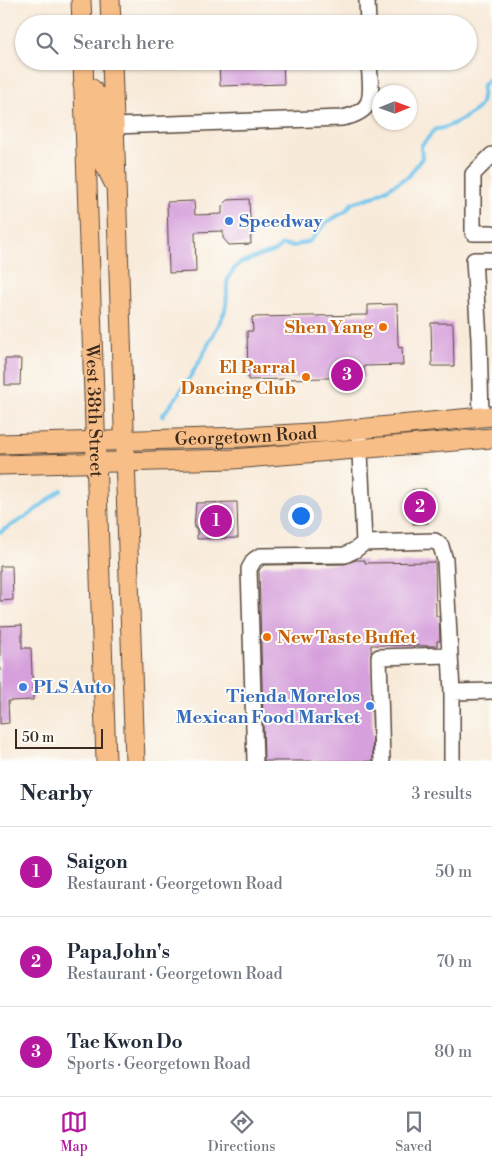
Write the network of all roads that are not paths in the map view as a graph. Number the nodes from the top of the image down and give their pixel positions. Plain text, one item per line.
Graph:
1 (81, 0) edge
2 (110, 0) edge
3 (368, 0) edge
4 (82, 15) edge
5 (111, 15) edge
6 (368, 15) edge
7 (83, 70) edge
8 (112, 70) edge
9 (369, 70) edge
10 (83, 85) junction
11 (114, 126) junction
12 (492, 154) edge
13 (116, 188) junction
14 (492, 233) edge
15 (492, 260) edge
16 (486, 332) edge
17 (486, 379) edge
18 (487, 416) edge
19 (359, 429) junction
20 (492, 438) edge
21 (96, 440) junction
22 (124, 440) junction
23 (0, 444) edge
24 (359, 450) junction
25 (125, 461) junction
26 (96, 462) junction
27 (0, 465) edge
28 (364, 543) junction
29 (450, 655) junction
30 (492, 691) edge
31 (452, 692) junction
32 (105, 710) junction
33 (106, 761) edge
34 (118, 761) edge
35 (135, 761) edge
36 (255, 761) edge
37 (382, 761) edge
38 (452, 761) edge

1 - 4 main road
2 - 5 main road
3 - 6 street
7 - 10 main road, West 38th Street
8 - 11 main road, West 38th Street
9 - 11 street
10 - 13 main road
10 - 21 main road, West 38th Street
11 - 13 main road, West 38th Street
12 - 14 street
13 - 22 main road, West 38th Street
15 - 16 street
16 - 17 street
17 - 18 street
18 - 19 main road, Georgetown Road
19 - 22 main road, Georgetown Road
19 - 24 street
20 - 24 main road, Georgetown Road
21 - 22 main road, Georgetown Road
21 - 23 main road, Georgetown Road
21 - 26 main road, West 38th Street
22 - 25 main road, West 38th Street
24 - 25 main road, Georgetown Road
24 - 28 street
25 - 26 main road, Georgetown Road
25 - 35 main road, West 38th Street
26 - 27 main road, Georgetown Road
26 - 32 main road, West 38th Street
28 - 29 street
28 - 36 street
29 - 31 street
29 - 37 street
30 - 31 street
31 - 38 street
32 - 33 main road, West 38th Street
32 - 34 main road

